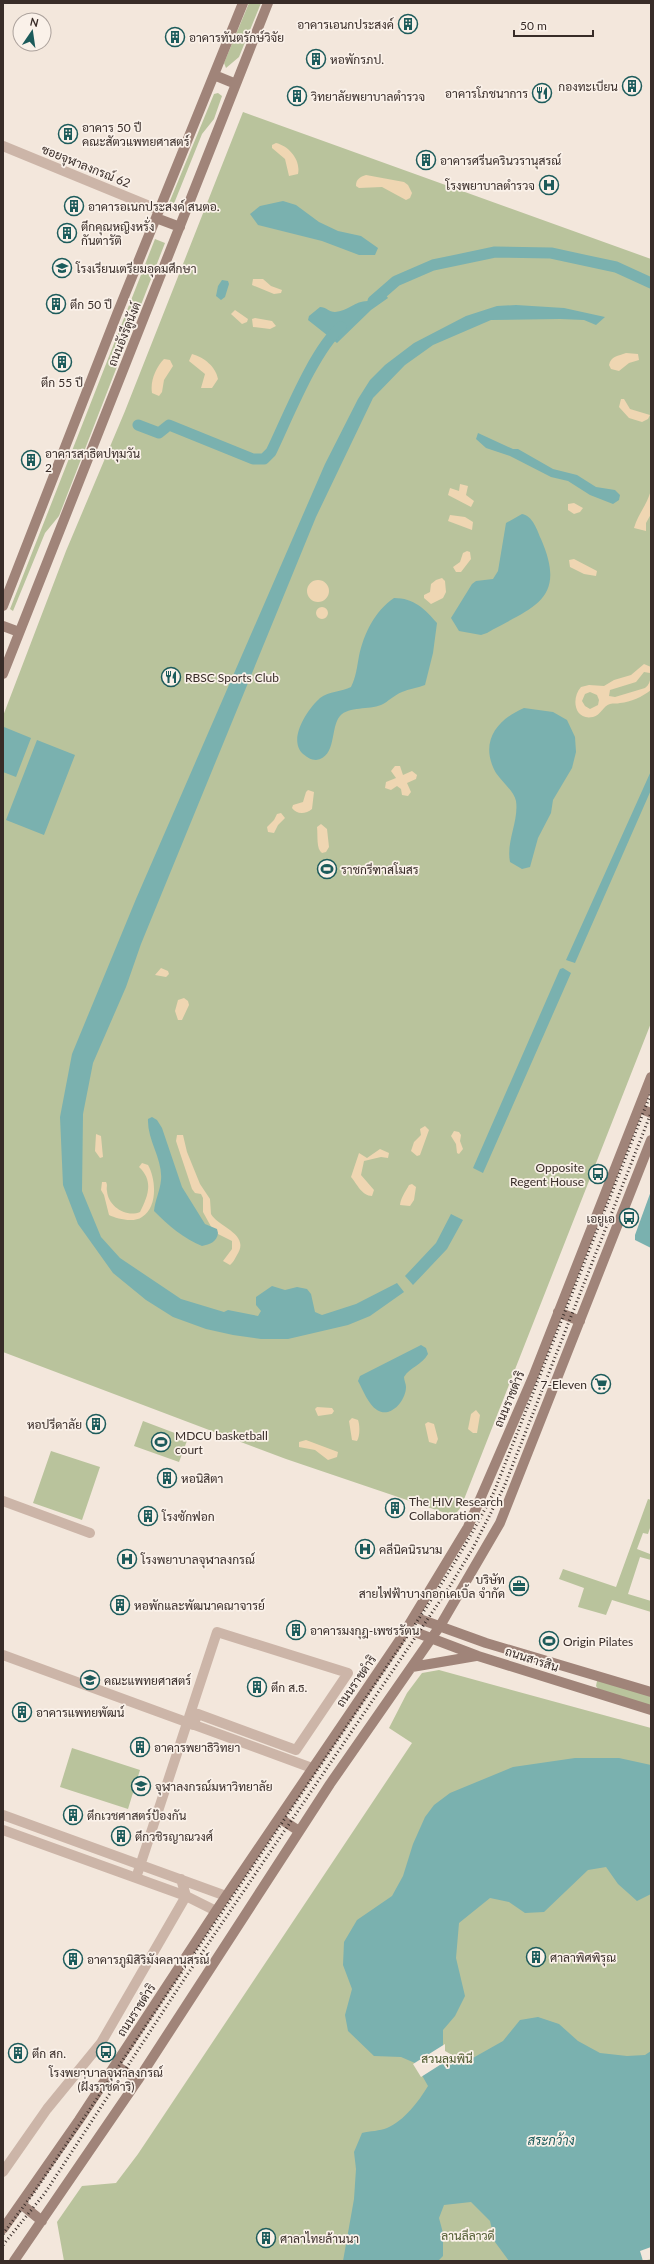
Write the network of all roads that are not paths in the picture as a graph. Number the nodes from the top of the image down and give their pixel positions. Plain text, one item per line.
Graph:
1 (243, 3) edge
2 (268, 3) edge
3 (214, 75) junction
4 (236, 84) junction
5 (3, 146) edge
6 (158, 214) junction
7 (180, 227) junction
8 (3, 606) edge
9 (3, 626) edge
10 (19, 632) junction
11 (3, 674) edge
12 (651, 1077) edge
13 (639, 1108) junction
14 (651, 1114) edge
15 (651, 1140) edge
16 (558, 1312) junction
17 (580, 1321) junction
18 (3, 1501) edge
19 (90, 1533) dead end
20 (414, 1617) junction
21 (440, 1626) junction
22 (407, 1629) junction
23 (432, 1638) junction
24 (3, 1655) edge
25 (478, 1656) junction
26 (412, 1667) junction
27 (569, 1668) junction
28 (590, 1674) junction
29 (568, 1684) junction
30 (586, 1690) junction
31 (651, 1692) edge
32 (651, 1710) edge
33 (189, 1724) junction
34 (312, 1768) junction
35 (3, 1815) edge
36 (279, 1818) junction
37 (3, 1830) edge
38 (299, 1831) junction
39 (140, 1864) junction
40 (136, 1878) junction
41 (181, 1879) junction
42 (186, 1896) junction
43 (226, 1896) junction
44 (216, 1911) junction
45 (115, 2065) junction
46 (138, 2080) junction
47 (3, 2172) edge
48 (21, 2204) junction
49 (42, 2221) junction
50 (3, 2229) edge
51 (14, 2261) edge

1 - 3 main road, ถนนอังรีดูนังต์
2 - 4 main road, ถนนอังรีดูนังต์
3 - 4 main road
3 - 6 main road, ถนนอังรีดูนังต์
4 - 7 main road, ถนนอังรีดูนังต์
5 - 6 street, ซอยจุฬาลงกรณ์ 62
6 - 7 main road
6 - 8 main road, ถนนอังรีดูนังต์
7 - 10 main road, ถนนอังรีดูนังต์
9 - 10 main road
10 - 11 main road, ถนนอังรีดูนังต์
12 - 13 main road, ถนนราชดำริ
13 - 14 main road
13 - 16 main road, ถนนราชดำริ
15 - 17 main road
16 - 17 main road
16 - 20 main road, ถนนราชดำริ
17 - 21 main road
18 - 19 street
20 - 21 main road, ถนนสารสิน
20 - 22 main road, ถนนราชดำริ
21 - 23 main road
21 - 27 main road, ถนนสารสิน
22 - 23 main road, ถนนสารสิน
22 - 34 main road, ถนนราชดำริ
23 - 25 main road, ถนนสารสิน
23 - 26 main road
24 - 33 street
25 - 26 main road
25 - 29 main road, ถนนสารสิน
26 - 38 main road
27 - 28 main road, ถนนสารสิน
27 - 29 main road
28 - 30 main road
28 - 31 main road, ถนนสารสิน
29 - 30 main road, ถนนสารสิน
30 - 32 main road, ถนนสารสิน
33 - 33 street
33 - 34 street
33 - 39 street
34 - 36 main road, ถนนราชดำริ
35 - 39 street
36 - 38 main road
36 - 43 main road, ถนนราชดำริ
37 - 40 street
38 - 46 main road
39 - 40 street
39 - 41 street
40 - 42 street
41 - 42 street
41 - 43 street
42 - 44 street
42 - 47 street
43 - 44 main road, ถนนราชดำริ
44 - 45 main road, ถนนราชดำริ
45 - 46 main road
45 - 48 main road, ถนนราชดำริ
46 - 49 main road
48 - 49 main road
48 - 50 main road, ถนนราชดำริ
49 - 51 main road

